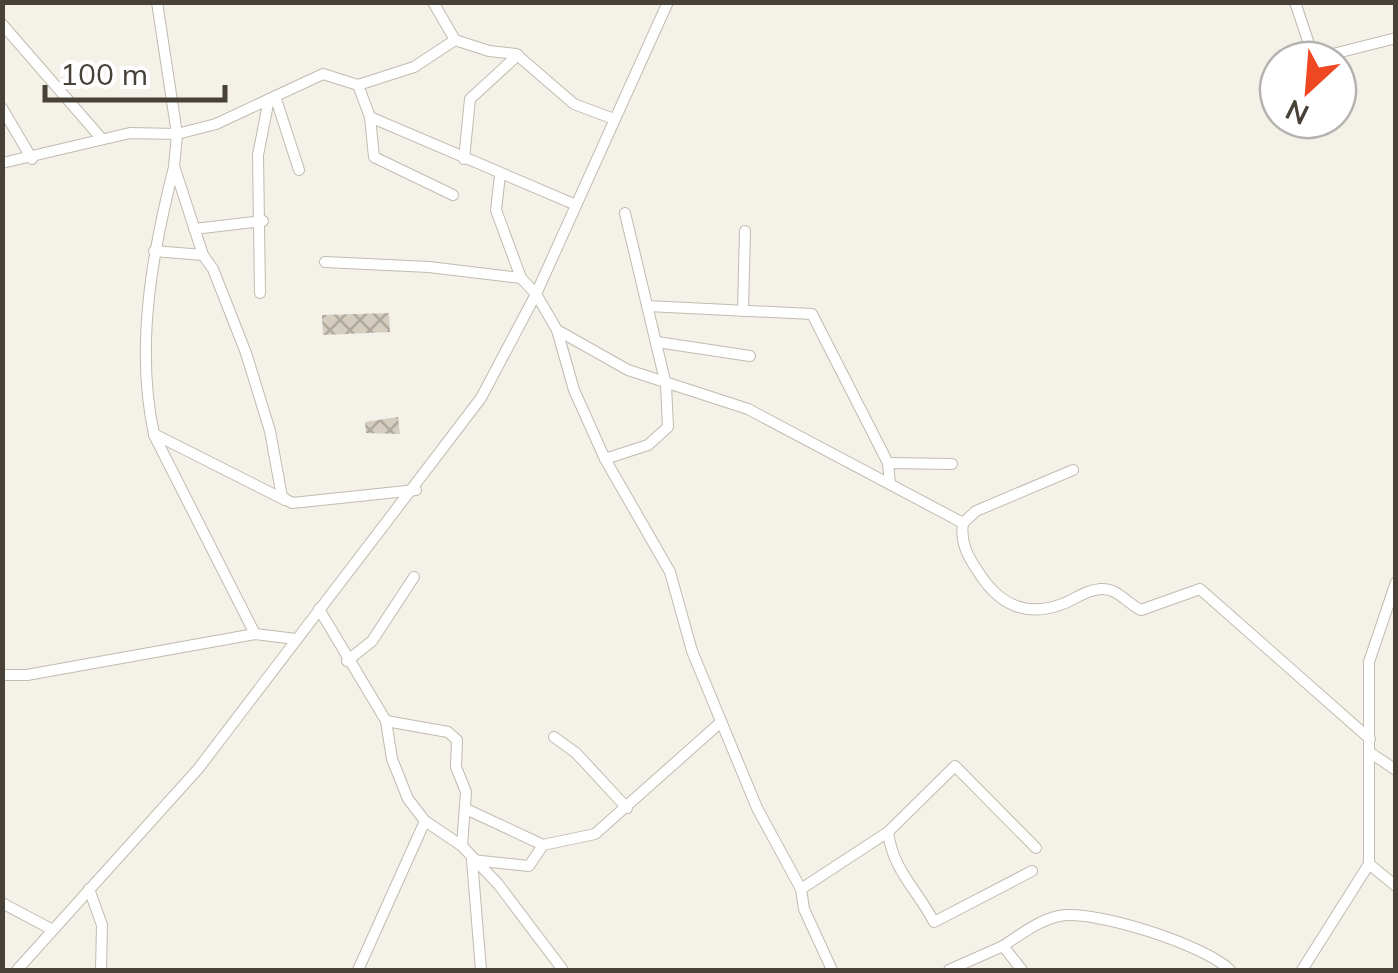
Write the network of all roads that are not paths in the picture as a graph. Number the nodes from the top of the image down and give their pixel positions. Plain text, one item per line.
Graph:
1 (157, 2) edge
2 (433, 2) edge
3 (668, 2) edge
4 (1295, 2) edge
5 (2, 24) edge
6 (1396, 38) edge
7 (455, 40) junction
8 (518, 55) junction
9 (358, 85) junction
10 (272, 98) junction
11 (2, 108) edge
12 (370, 117) junction
13 (614, 118) junction
14 (178, 134) junction
15 (101, 138) junction
16 (32, 159) junction
17 (464, 159) junction
18 (2, 163) edge
19 (174, 166) junction
20 (299, 170) dead end
21 (500, 175) junction
22 (453, 195) dead end
23 (576, 205) junction
24 (625, 213) dead end
25 (262, 221) junction
26 (194, 229) junction
27 (745, 231) dead end
28 (154, 252) junction
29 (202, 255) junction
30 (325, 262) dead end
31 (521, 278) junction
32 (260, 293) dead end
33 (536, 294) junction
34 (647, 306) junction
35 (743, 311) junction
36 (558, 330) junction
37 (658, 342) junction
38 (750, 356) dead end
39 (666, 385) junction
40 (154, 434) junction
41 (605, 459) junction
42 (888, 463) junction
43 (952, 464) dead end
44 (1073, 470) dead end
45 (890, 484) junction
46 (416, 490) junction
47 (286, 501) junction
48 (963, 523) junction
49 (414, 577) dead end
50 (1396, 582) edge
51 (320, 609) junction
52 (256, 634) junction
53 (296, 640) junction
54 (347, 662) junction
55 (2, 675) edge
56 (386, 721) junction
57 (721, 722) junction
58 (554, 737) dead end
59 (1370, 740) junction
60 (1372, 754) junction
61 (1396, 770) edge
62 (627, 808) junction
63 (466, 809) junction
64 (425, 821) junction
65 (888, 832) junction
66 (544, 844) junction
67 (462, 846) junction
68 (1036, 848) dead end
69 (472, 860) junction
70 (1369, 864) junction
71 (1032, 871) dead end
72 (1396, 886) edge
73 (90, 889) junction
74 (800, 889) junction
75 (2, 903) edge
76 (51, 929) junction
77 (1003, 946) junction
78 (17, 970) edge
79 (101, 970) edge
80 (358, 970) edge
81 (480, 970) edge
82 (562, 970) edge
83 (832, 970) edge
84 (950, 970) edge
85 (1022, 970) edge
86 (1230, 970) edge
87 (1302, 970) edge

1 - 14 street
2 - 7 street
3 - 13 street
4 - 6 street
5 - 15 street
7 - 8 street
7 - 9 street
8 - 13 street
8 - 17 street
9 - 10 street
9 - 12 street
10 - 14 street
10 - 20 street
10 - 25 street
11 - 16 street
12 - 17 street
12 - 22 street
13 - 23 street
14 - 15 street
14 - 19 street
15 - 16 street
16 - 18 street
17 - 21 street
19 - 26 street
19 - 28 street
21 - 23 street
21 - 31 street
23 - 33 street
24 - 34 street
25 - 26 street
25 - 32 street
26 - 29 street
27 - 35 street
28 - 29 street
28 - 40 street
29 - 47 street
30 - 31 street
31 - 33 street
33 - 36 street
33 - 46 street
34 - 35 street
34 - 37 street
35 - 42 street
36 - 39 street
36 - 41 street
37 - 38 street
37 - 39 street
39 - 41 street
39 - 45 street
40 - 47 street
40 - 52 street
41 - 57 street
42 - 43 street
42 - 45 street
44 - 48 street
45 - 48 street
46 - 47 street
46 - 51 street
48 - 59 street
49 - 54 street
50 - 59 street
51 - 53 street
51 - 54 street
52 - 53 street
52 - 55 street
53 - 73 street
54 - 56 street
56 - 63 street
56 - 64 street
57 - 62 street
57 - 74 street
58 - 62 street
59 - 60 street
60 - 61 street
60 - 70 street
62 - 66 street
63 - 66 street
63 - 67 street
64 - 67 street
64 - 80 street
65 - 68 street
65 - 71 street
65 - 74 street
66 - 69 street
67 - 69 street
69 - 81 street
69 - 82 street
70 - 72 street
70 - 87 street
73 - 76 street
73 - 79 street
74 - 83 street
75 - 76 street
76 - 78 street
77 - 84 street
77 - 85 street
77 - 86 street

